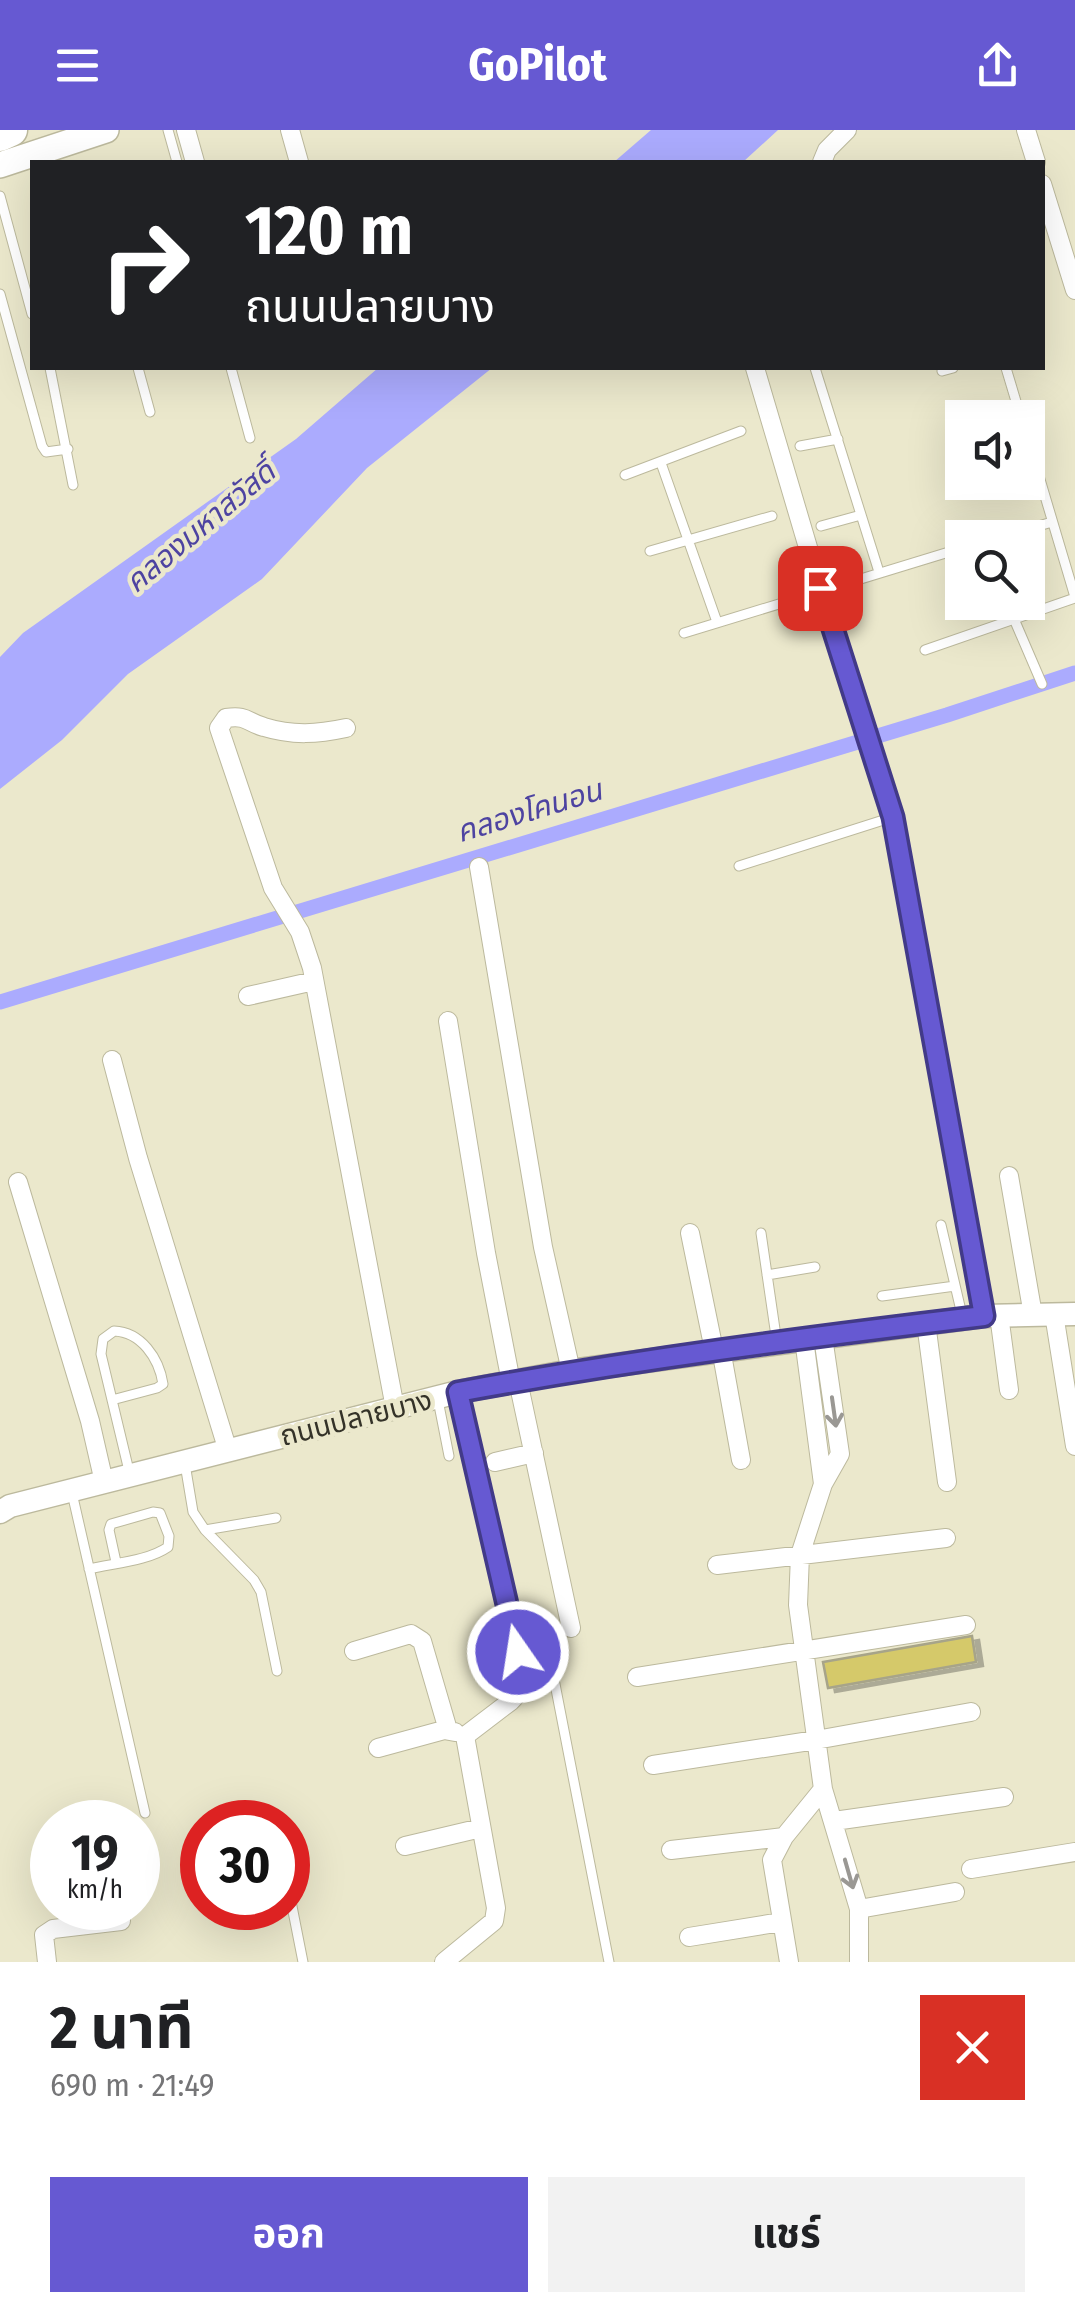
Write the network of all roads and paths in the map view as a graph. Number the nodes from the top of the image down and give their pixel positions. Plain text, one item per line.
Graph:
1 (11, 130) edge
2 (106, 130) edge
3 (168, 130) edge
4 (186, 130) edge
5 (290, 130) edge
6 (847, 130) edge
7 (1026, 130) edge
8 (0, 135) edge
9 (176, 160) edge
10 (194, 160) edge
11 (298, 160) edge
12 (823, 160) edge
13 (1035, 160) edge
14 (0, 165) edge
15 (1045, 194) edge
16 (0, 196) edge
17 (14, 253) junction
18 (0, 258) edge
19 (1075, 290) edge
20 (0, 294) edge
21 (30, 304) edge
22 (50, 370) edge
23 (139, 370) edge
24 (232, 370) edge
25 (757, 370) edge
26 (816, 370) edge
27 (946, 370) edge
28 (1007, 370) edge
29 (942, 371) dead end
30 (1016, 400) edge
31 (150, 412) dead end
32 (741, 431) dead end
33 (250, 438) dead end
34 (838, 438) junction
35 (800, 446) dead end
36 (68, 449) junction
37 (661, 462) junction
38 (625, 475) dead end
39 (73, 486) dead end
40 (1045, 498) edge
41 (861, 515) junction
42 (772, 516) dead end
43 (1052, 522) junction
44 (1045, 524) edge
45 (822, 526) dead end
46 (688, 541) junction
47 (650, 551) dead end
48 (945, 553) edge
49 (879, 572) junction
50 (820, 588) junction
51 (1075, 597) edge
52 (1045, 608) edge
53 (1011, 620) edge
54 (1014, 620) edge
55 (717, 622) junction
56 (684, 632) dead end
57 (926, 650) dead end
58 (1042, 684) dead end
59 (346, 728) dead end
60 (893, 817) junction
61 (738, 866) dead end
62 (480, 867) dead end
63 (314, 981) junction
64 (248, 996) dead end
65 (448, 1021) dead end
66 (112, 1060) dead end
67 (1009, 1176) dead end
68 (18, 1182) dead end
69 (941, 1225) dead end
70 (690, 1233) dead end
71 (761, 1233) dead end
72 (816, 1267) dead end
73 (766, 1276) junction
74 (956, 1286) junction
75 (882, 1296) dead end
76 (1054, 1314) edge
77 (982, 1316) junction
78 (926, 1322) junction
79 (814, 1338) junction
80 (777, 1343) junction
81 (718, 1350) junction
82 (571, 1371) junction
83 (515, 1382) junction
84 (1009, 1390) dead end
85 (448, 1395) junction
86 (112, 1400) junction
87 (395, 1408) junction
88 (1075, 1446) edge
89 (228, 1450) junction
90 (534, 1453) junction
91 (449, 1456) dead end
92 (741, 1460) dead end
93 (184, 1462) junction
94 (494, 1462) dead end
95 (130, 1475) junction
96 (104, 1482) junction
97 (947, 1482) dead end
98 (71, 1490) junction
99 (0, 1512) edge
100 (276, 1518) dead end
101 (205, 1530) junction
102 (946, 1538) dead end
103 (800, 1556) junction
104 (116, 1562) junction
105 (716, 1565) dead end
106 (90, 1568) junction
107 (966, 1625) dead end
108 (571, 1628) dead end
109 (354, 1651) dead end
110 (804, 1652) junction
111 (521, 1670) junction
112 (277, 1671) dead end
113 (637, 1677) dead end
114 (970, 1712) dead end
115 (456, 1733) junction
116 (816, 1740) junction
117 (378, 1748) dead end
118 (653, 1765) dead end
119 (824, 1789) junction
120 (1004, 1798) dead end
121 (142, 1800) edge
122 (834, 1822) junction
123 (481, 1828) junction
124 (784, 1837) junction
125 (405, 1846) dead end
126 (671, 1850) dead end
127 (1075, 1852) edge
128 (971, 1870) dead end
129 (955, 1892) dead end
130 (859, 1909) junction
131 (781, 1922) junction
132 (51, 1930) edge
133 (297, 1930) edge
134 (689, 1937) dead end
135 (47, 1962) edge
136 (304, 1962) edge
137 (444, 1962) edge
138 (609, 1962) edge
139 (789, 1962) edge
140 (859, 1962) edge

1 - 8 highway
2 - 14 main road
3 - 9 lane
4 - 10 street
5 - 11 street
6 - 12 street
7 - 13 street
15 - 19 street
16 - 17 lane
17 - 18 lane
17 - 21 lane
20 - 36 lane
22 - 36 lane
23 - 31 lane
24 - 33 lane
25 - 50 street
26 - 34 lane
27 - 29 lane
28 - 30 lane
32 - 37 lane
34 - 35 lane
34 - 41 lane
36 - 39 lane
37 - 38 lane
37 - 46 lane
40 - 43 lane
41 - 45 lane
41 - 49 lane
42 - 46 lane
43 - 44 lane
43 - 51 lane
46 - 47 lane
46 - 55 lane
48 - 49 lane
49 - 50 lane
50 - 55 lane
50 - 60 street
51 - 52 lane
53 - 57 lane
54 - 58 lane
55 - 56 lane
59 - 63 street
60 - 61 lane
60 - 77 street
62 - 82 street
63 - 64 street
63 - 87 street
65 - 83 street
66 - 89 street
67 - 76 street
68 - 96 street
69 - 74 lane
70 - 81 street
71 - 73 lane
72 - 73 lane
73 - 80 lane
74 - 75 lane
74 - 77 lane
76 - 77 street, ถนนปลายบาง
76 - 88 street
77 - 78 street, ถนนปลายบาง
77 - 84 street
78 - 79 street, ถนนปลายบาง
78 - 97 street
79 - 80 street, ถนนปลายบาง
79 - 103 street
80 - 81 street, ถนนปลายบาง
81 - 82 street, ถนนปลายบาง
81 - 92 street
82 - 83 street, ถนนปลายบาง
83 - 85 street, ถนนปลายบาง
83 - 90 street
85 - 87 street, ถนนปลายบาง
85 - 91 lane
85 - 111 street
86 - 86 lane
86 - 95 lane
87 - 89 street, ถนนปลายบาง
89 - 93 street, ถนนปลายบาง
90 - 94 street
90 - 108 street
93 - 95 street, ถนนปลายบาง
93 - 101 lane
95 - 96 street, ถนนปลายบาง
96 - 98 street, ถนนปลายบาง
98 - 99 street, ถนนปลายบาง
98 - 106 lane
100 - 101 lane
101 - 112 lane
102 - 103 street
103 - 105 street
103 - 110 street
104 - 104 lane
104 - 106 lane
106 - 121 lane
107 - 110 street
109 - 115 street
110 - 113 street
110 - 116 street
111 - 115 street
111 - 138 lane
114 - 116 street
115 - 117 street
115 - 123 street
116 - 118 street
116 - 119 street
119 - 122 street
119 - 124 street
120 - 122 street
122 -> 130 street
123 - 125 street
123 - 137 street
124 - 126 street
124 - 131 street
127 - 128 street
129 - 130 street
130 - 140 street
131 - 134 street
131 - 139 street
132 - 135 street
133 - 136 lane

